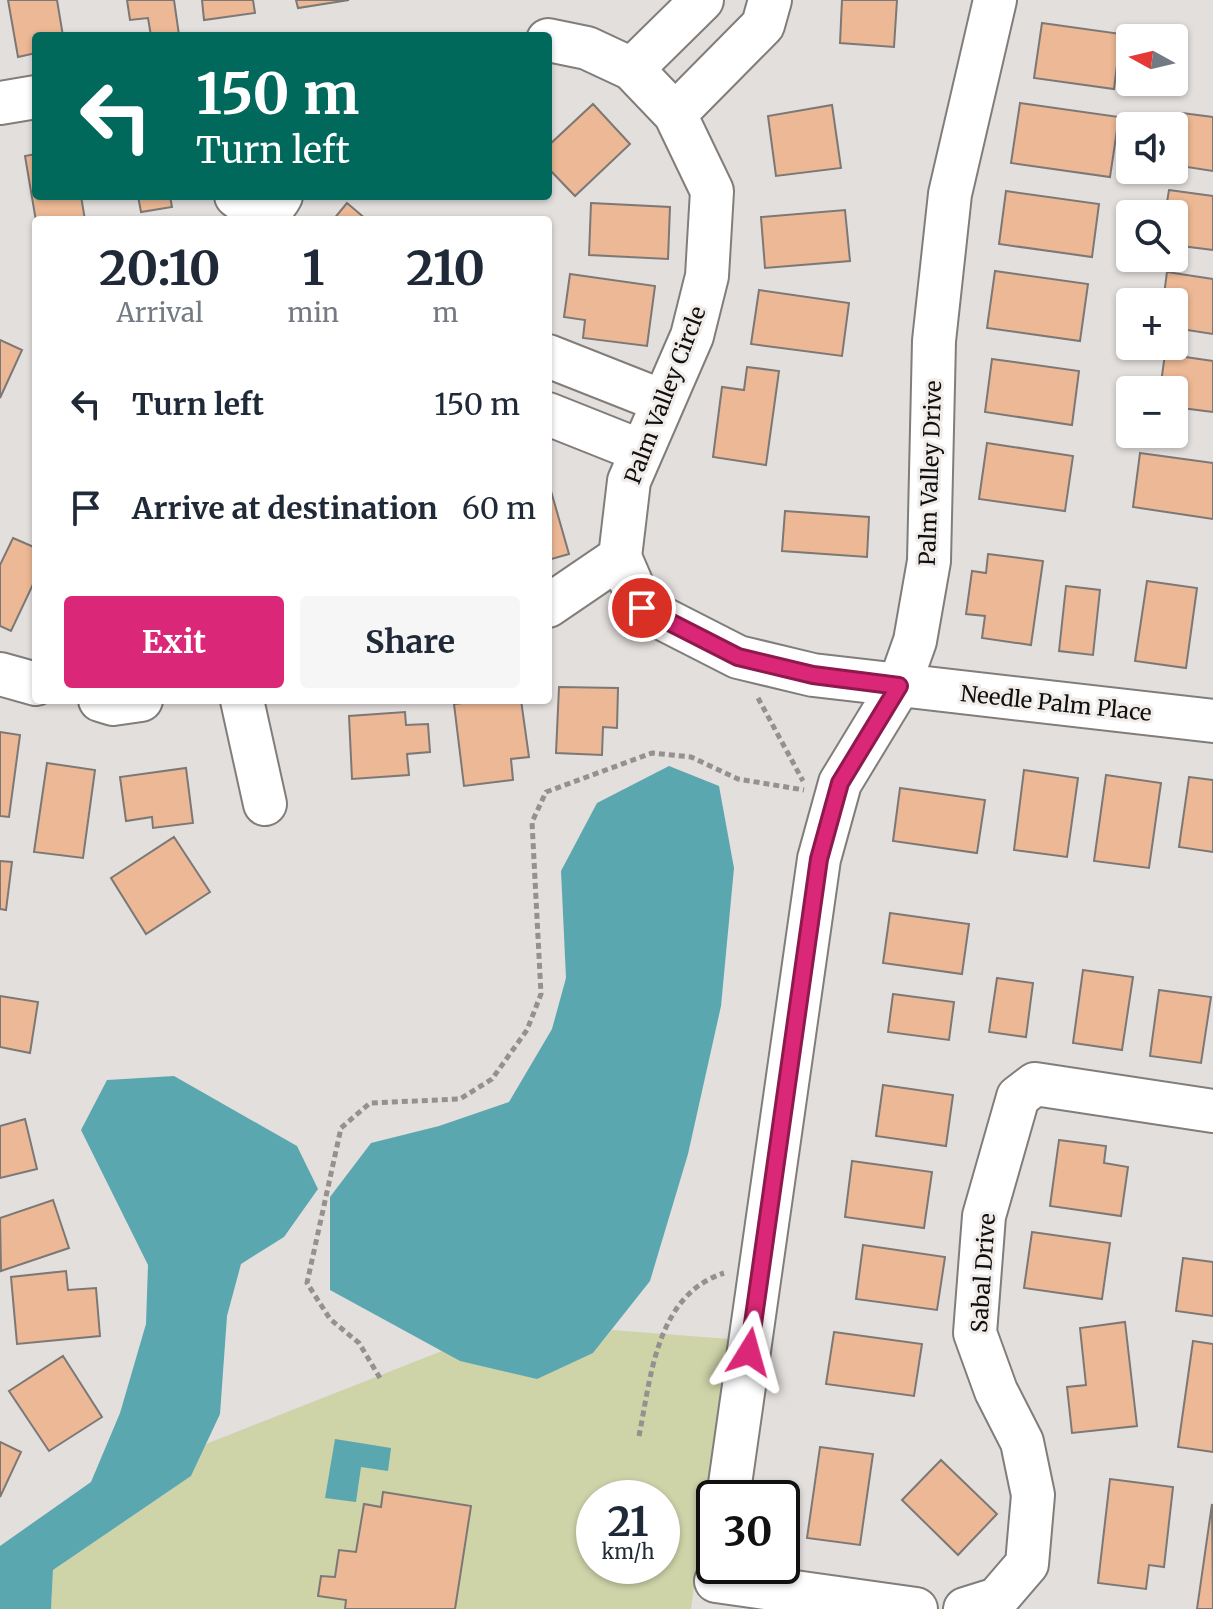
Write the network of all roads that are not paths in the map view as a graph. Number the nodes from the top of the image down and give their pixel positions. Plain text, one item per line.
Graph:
1 (702, 0) edge
2 (770, 0) edge
3 (995, 0) edge
4 (552, 41) edge
5 (632, 69) junction
6 (32, 98) edge
7 (0, 103) edge
8 (675, 114) junction
9 (241, 200) edge
10 (279, 200) edge
11 (552, 358) edge
12 (662, 401) junction
13 (552, 416) edge
14 (641, 451) junction
15 (620, 557) junction
16 (552, 603) edge
17 (0, 674) edge
18 (32, 683) edge
19 (899, 686) junction
20 (243, 704) edge
21 (1213, 721) edge
22 (265, 804) dead end
23 (1213, 1111) edge
24 (731, 1480) edge
25 (715, 1585) edge
26 (916, 1609) edge
27 (965, 1609) edge

1 - 5 street
2 - 8 street
3 - 19 street, Palm Valley Drive
4 - 5 street, Palm Valley Circle
5 - 8 street, Palm Valley Circle
6 - 7 street
8 - 12 street, Palm Valley Circle
9 - 10 street
11 - 12 street
12 - 14 street, Palm Valley Circle
13 - 14 street
14 - 15 street, Palm Valley Circle
15 - 16 street
15 - 19 street, Needle Palm Place
17 - 18 street
19 - 21 street, Needle Palm Place
19 - 24 street, Palm Valley Drive
20 - 22 street
23 - 27 street, Sabal Drive
25 - 26 street

